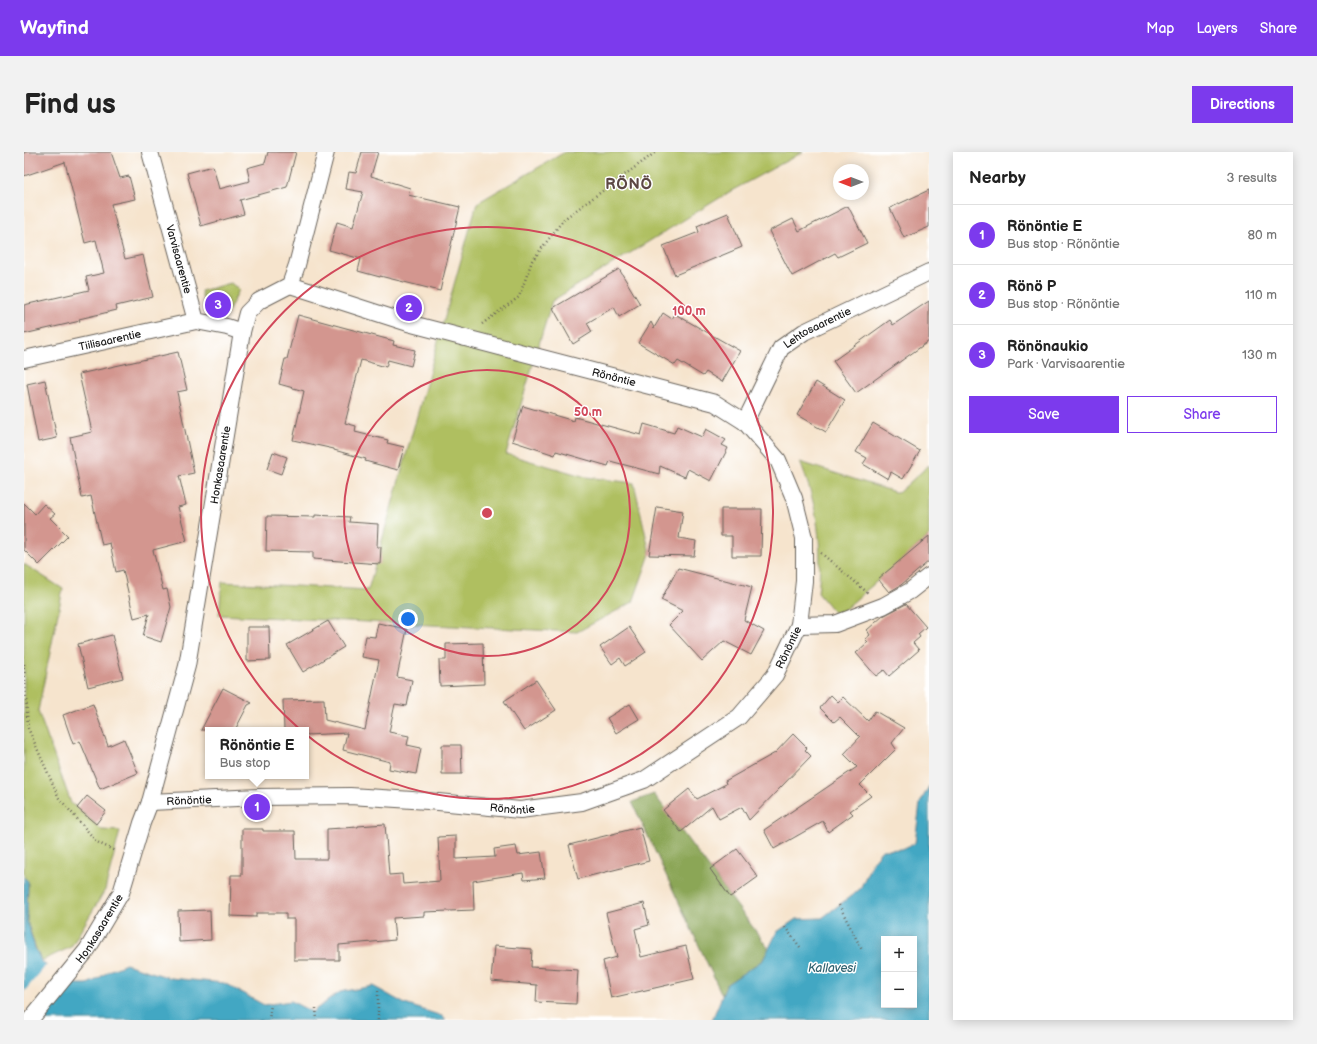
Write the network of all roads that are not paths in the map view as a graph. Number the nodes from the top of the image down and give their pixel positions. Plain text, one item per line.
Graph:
1 (150, 152) edge
2 (326, 152) edge
3 (929, 272) edge
4 (290, 285) junction
5 (196, 321) junction
6 (242, 332) junction
7 (24, 359) edge
8 (745, 422) junction
9 (929, 576) edge
10 (799, 625) junction
11 (150, 802) junction
12 (30, 1020) edge

1 - 5 street, Varvisaarentie
2 - 4 street
3 - 8 street, Lehtosaarentie
4 - 6 street, Honkasaarentie
4 - 8 street, Rönöntie
5 - 6 street
5 - 7 street, Tiilisaarentie
6 - 11 street, Honkasaarentie
8 - 10 street, Rönöntie
9 - 10 street
10 - 11 street, Rönöntie
11 - 12 street, Honkasaarentie

